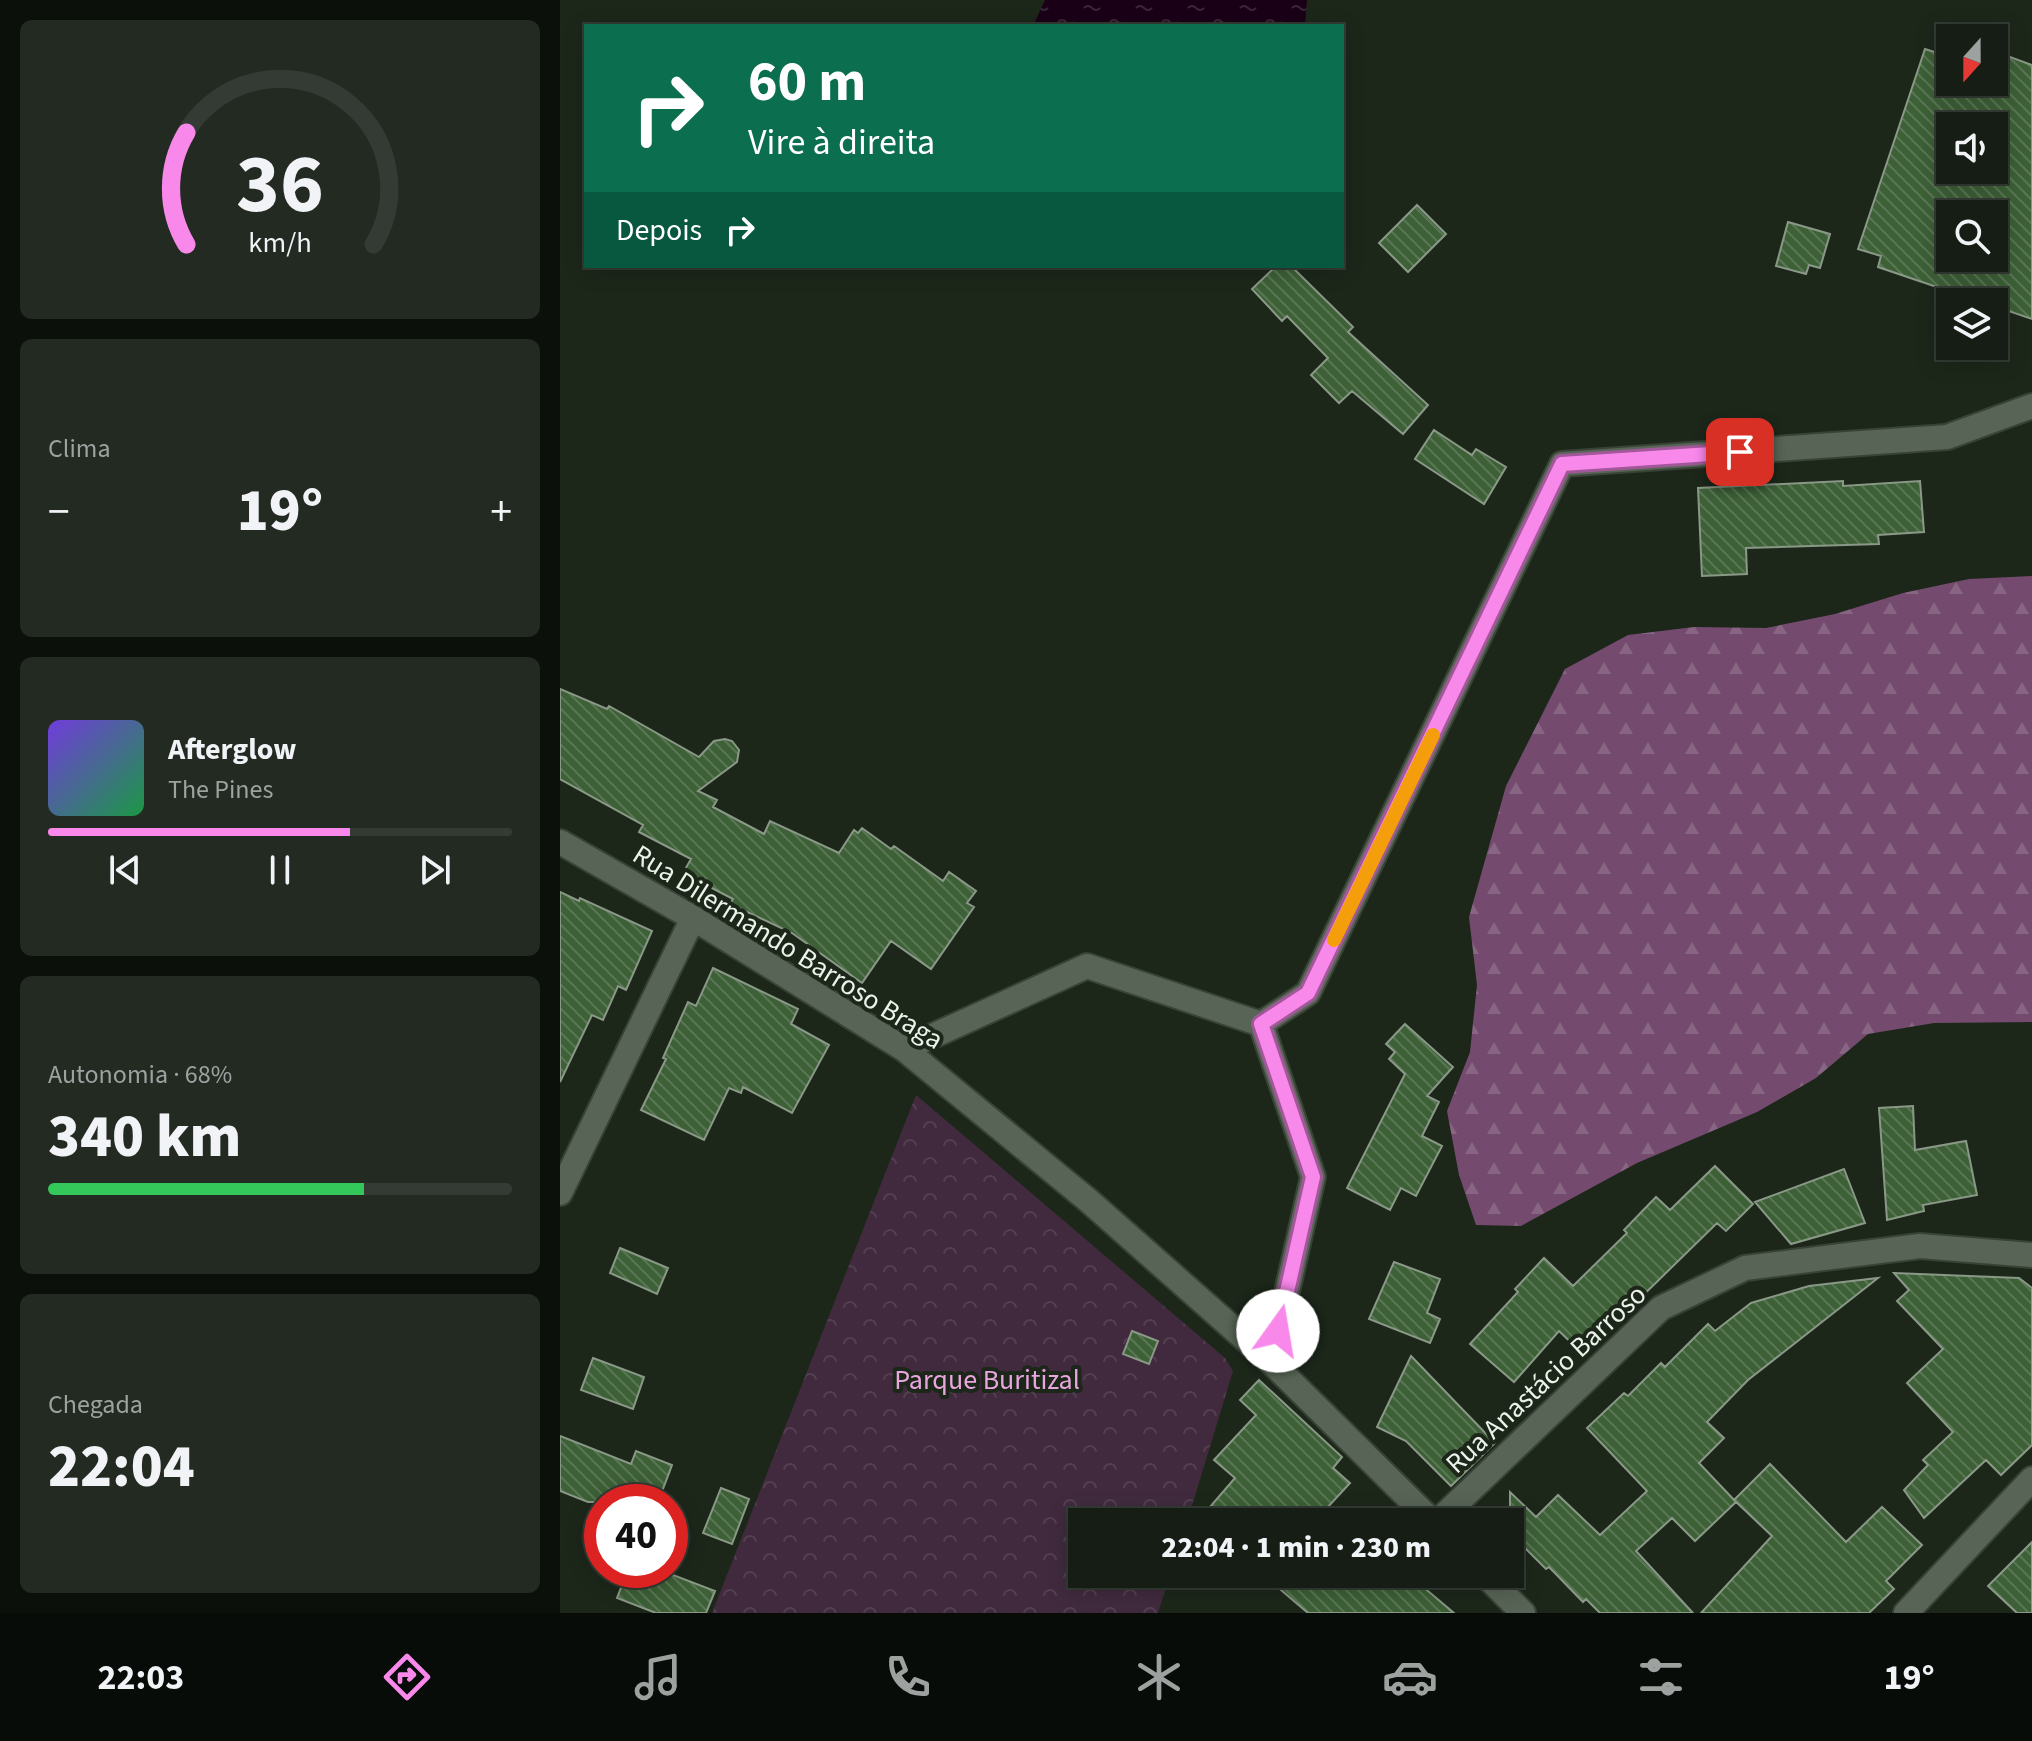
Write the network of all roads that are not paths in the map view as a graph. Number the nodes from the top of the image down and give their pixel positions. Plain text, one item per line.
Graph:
1 (2032, 406) edge
2 (560, 842) edge
3 (693, 918) junction
4 (1261, 1024) junction
5 (904, 1049) junction
6 (560, 1193) edge
7 (2032, 1255) edge
8 (1271, 1362) junction
9 (2032, 1479) edge
10 (1421, 1508) edge
11 (1450, 1508) edge
12 (1498, 1588) edge
13 (1523, 1613) edge
14 (1906, 1613) edge

1 - 4 street
2 - 3 street, Rua Dilermando Barroso Braga
3 - 5 street, Rua Dilermando Barroso Braga
3 - 6 street
4 - 5 street
4 - 8 street
5 - 8 street, Rua Dilermando Barroso Braga
7 - 11 street, Rua Anastácio Barroso
8 - 10 street, Rua Dilermando Barroso Braga
9 - 14 street
12 - 13 street

